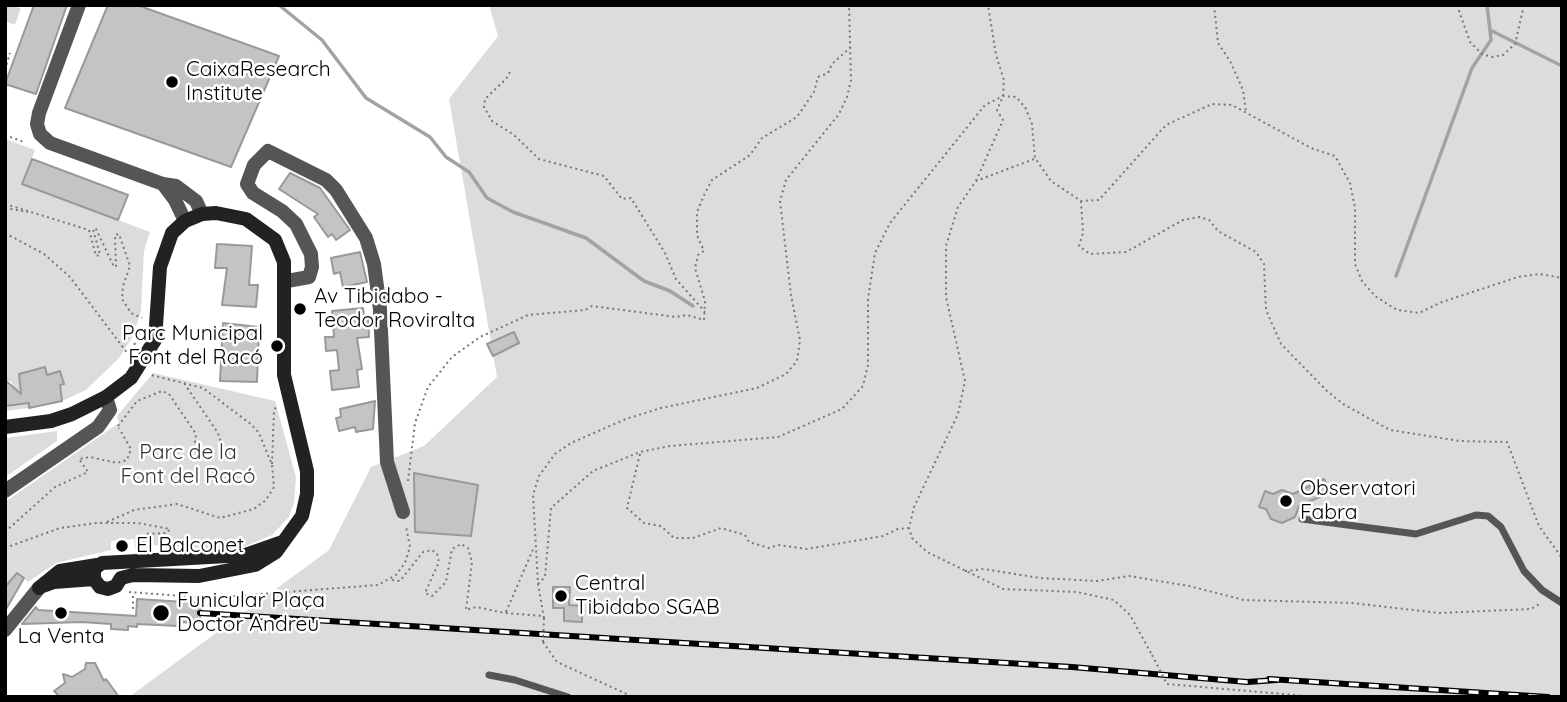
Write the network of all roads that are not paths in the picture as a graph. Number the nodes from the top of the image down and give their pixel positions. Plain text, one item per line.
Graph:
1 (79, 5) edge
2 (163, 184) junction
3 (202, 214) junction
4 (185, 221) junction
5 (286, 281) junction
6 (106, 397) junction
7 (5, 426) edge
8 (5, 491) edge
9 (403, 512) road end
10 (1302, 519) dead end
11 (282, 542) junction
12 (101, 569) junction
13 (121, 578) junction
14 (1562, 603) edge
15 (5, 629) edge
16 (489, 675) dead end
17 (568, 697) edge

1 - 2 street
2 - 3 street
2 - 4 street
3 - 4 street
3 - 5 street
4 - 6 street
5 - 9 street
5 - 11 street
6 - 7 street
6 - 8 street
10 - 14 lane
11 - 12 street
11 - 13 street
12 - 13 street
12 - 13 street
12 - 15 street
16 - 17 lane

